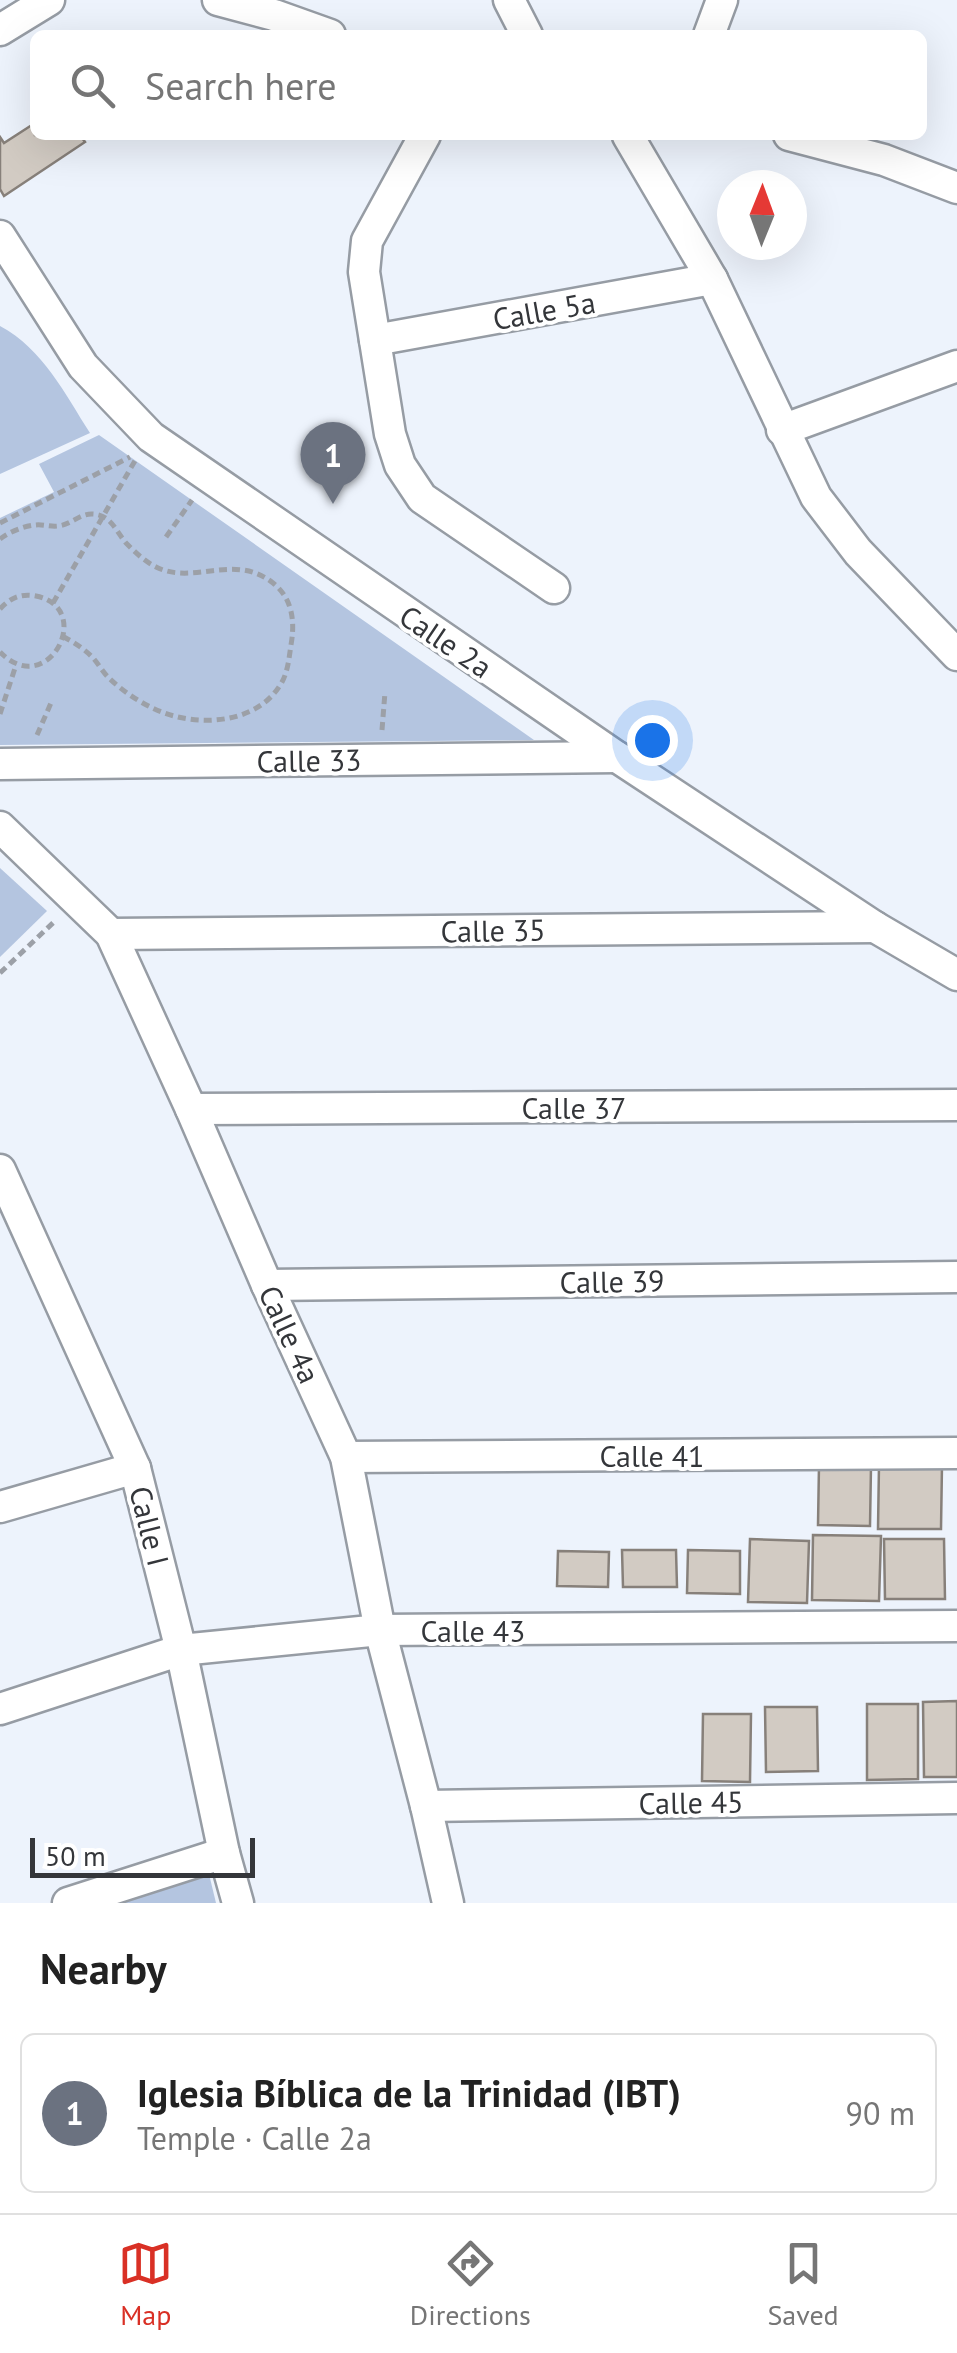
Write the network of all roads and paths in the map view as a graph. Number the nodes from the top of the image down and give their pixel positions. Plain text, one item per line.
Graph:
1 (49, 0) edge
2 (218, 0) edge
3 (509, 0) edge
4 (722, 0) edge
5 (0, 30) edge
6 (316, 30) edge
7 (524, 30) edge
8 (710, 30) edge
9 (423, 140) edge
10 (630, 140) edge
11 (808, 140) edge
12 (957, 188) edge
13 (0, 236) edge
14 (712, 279) junction
15 (376, 340) junction
16 (957, 366) edge
17 (782, 430) junction
18 (194, 497) dead end
19 (104, 517) junction
20 (0, 523) edge
21 (166, 537) dead end
22 (0, 538) edge
23 (554, 588) dead end
24 (53, 603) junction
25 (0, 608) edge
26 (64, 637) junction
27 (0, 652) edge
28 (957, 655) edge
29 (16, 664) junction
30 (385, 692) dead end
31 (52, 703) dead end
32 (0, 714) edge
33 (382, 729) dead end
34 (37, 735) dead end
35 (617, 757) junction
36 (0, 764) edge
37 (0, 827) edge
38 (76, 900) junction
39 (875, 927) junction
40 (112, 934) junction
41 (0, 973) edge
42 (957, 975) edge
43 (957, 1106) edge
44 (191, 1109) junction
45 (0, 1170) edge
46 (957, 1278) edge
47 (267, 1285) junction
48 (957, 1453) edge
49 (346, 1457) junction
50 (135, 1468) junction
51 (0, 1506) edge
52 (957, 1626) edge
53 (380, 1630) junction
54 (182, 1650) junction
55 (0, 1710) edge
56 (957, 1798) edge
57 (426, 1806) junction
58 (224, 1853) junction
59 (68, 1903) edge
60 (238, 1903) edge
61 (448, 1903) edge

1 - 5 street
2 - 6 street
3 - 7 street
4 - 8 street
9 - 15 street
10 - 14 street
11 - 12 street
13 - 35 street, Calle 2a
14 - 15 street, Calle 5a
14 - 17 street
15 - 23 street
16 - 17 street
17 - 28 street
18 - 21 path
19 - 20 path
19 - 22 path
19 - 24 path
19 - 26 path
24 - 25 path
24 - 26 path
26 - 29 path
27 - 29 path
29 - 32 path
30 - 33 path
31 - 34 path
35 - 36 street, Calle 33
35 - 39 street, Calle 2a
37 - 38 street, Calle 4a
38 - 40 street, Calle 4a
38 - 41 path
39 - 40 street, Calle 35
39 - 42 street, Calle 2a
40 - 44 street, Calle 4a
43 - 44 street, Calle 37
44 - 47 street, Calle 4a
45 - 50 street, Calle I
46 - 47 street, Calle 39
47 - 49 street, Calle 4a
48 - 49 street, Calle 41
49 - 53 street, Calle 4a
50 - 51 street
50 - 54 street, Calle I
52 - 53 street, Calle 43
53 - 54 street, Calle 43
53 - 57 street, Calle 4a
54 - 55 street, Calle 43
54 - 58 street, Calle I
56 - 57 street, Calle 45
57 - 61 street, Calle 4a
58 - 59 street
58 - 60 street, Calle I

